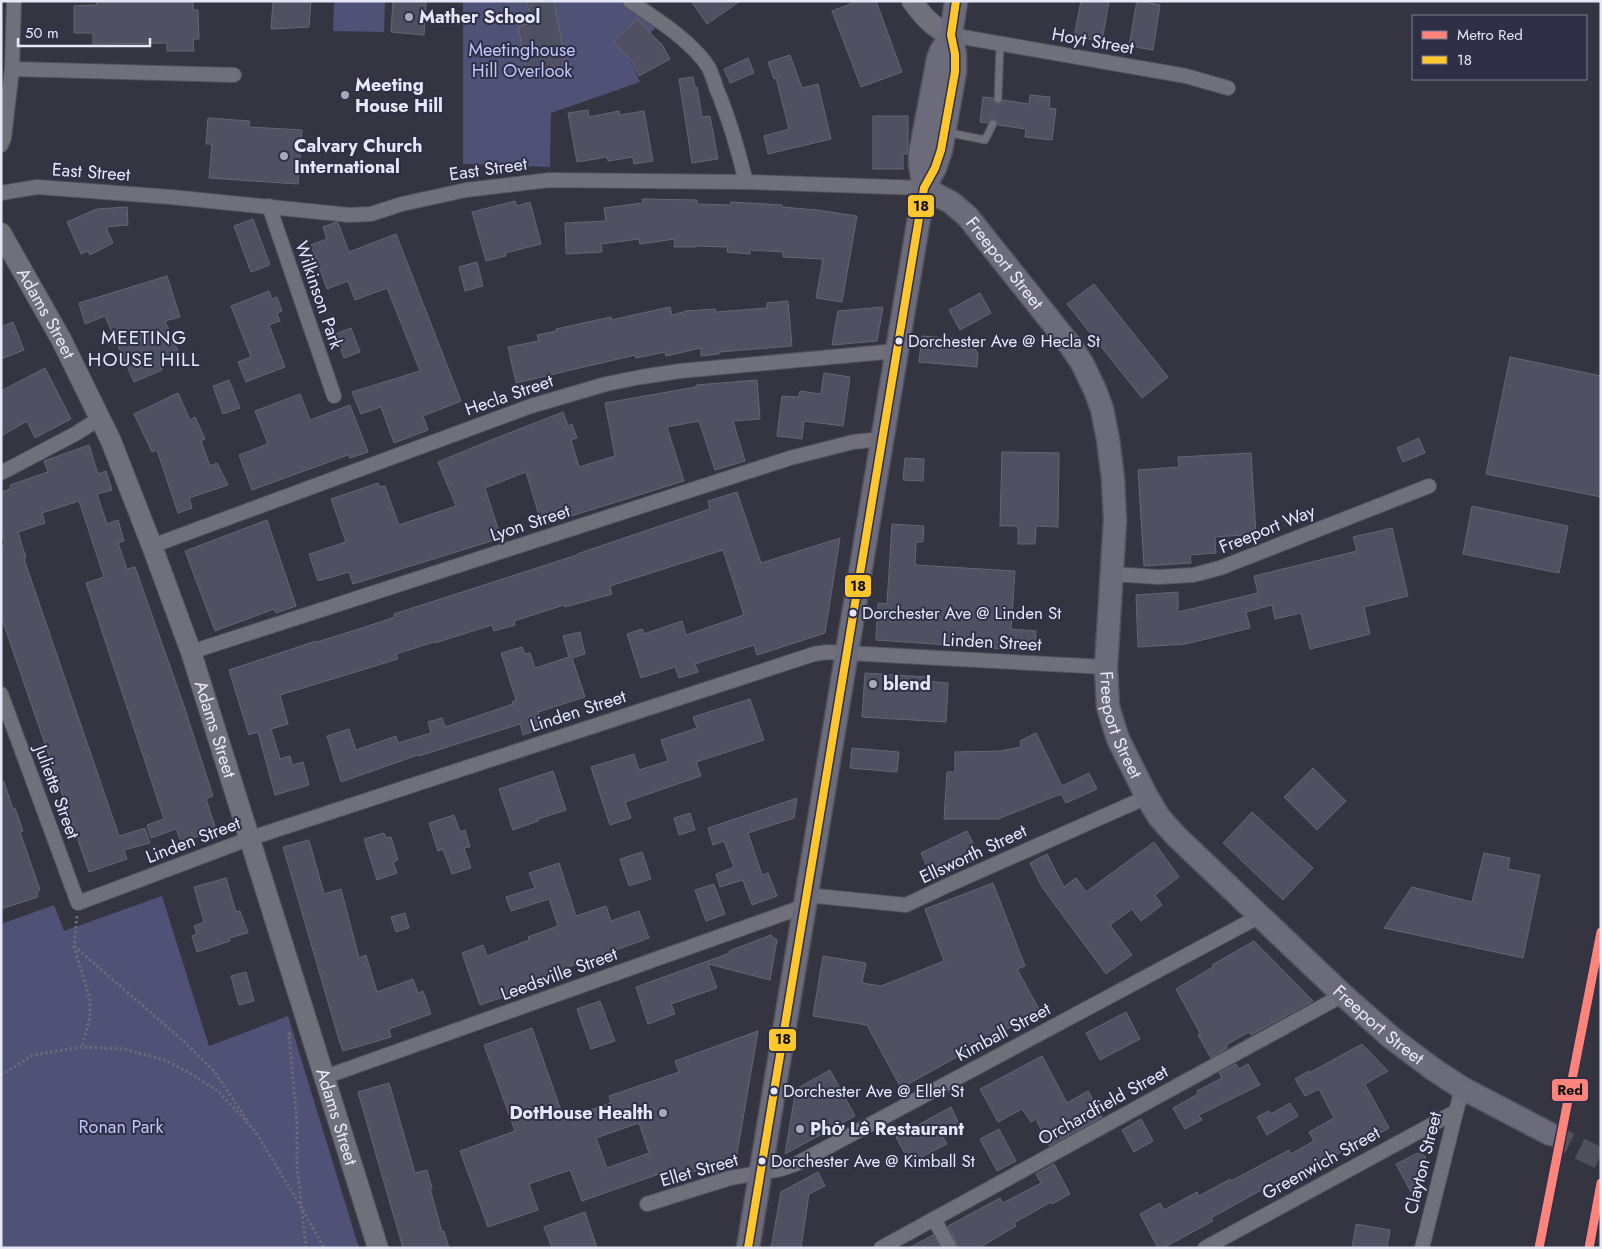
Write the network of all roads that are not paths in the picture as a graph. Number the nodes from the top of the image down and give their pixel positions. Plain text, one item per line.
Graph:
1 (14, 1) edge
2 (912, 1) edge
3 (956, 1) edge
4 (636, 3) edge
5 (951, 35) junction
6 (1000, 44) junction
7 (12, 69) junction
8 (234, 75) dead end
9 (1228, 88) dead end
10 (998, 99) dead end
11 (993, 124) dead end
12 (944, 131) junction
13 (1, 144) edge
14 (746, 182) junction
15 (924, 188) junction
16 (1, 193) edge
17 (269, 206) junction
18 (1, 232) edge
19 (896, 351) junction
20 (334, 396) dead end
21 (99, 419) junction
22 (882, 439) junction
23 (1, 473) edge
24 (1429, 486) dead end
25 (152, 546) junction
26 (1112, 574) junction
27 (191, 652) junction
28 (846, 653) junction
29 (1106, 667) junction
30 (1, 694) edge
31 (1147, 797) junction
32 (251, 838) junction
33 (806, 901) junction
34 (78, 903) joint
35 (1260, 916) junction
36 (1343, 995) junction
37 (325, 1077) junction
38 (1462, 1088) junction
39 (1455, 1112) junction
40 (1550, 1134) tunnel mouth
41 (761, 1173) junction
42 (647, 1204) dead end
43 (934, 1219) junction
44 (378, 1248) edge
45 (748, 1248) edge
46 (881, 1248) edge
47 (950, 1248) edge
48 (1205, 1248) edge
49 (1422, 1248) edge

1 - 7 street
2 - 5 main road
3 - 5 main road
4 - 14 street
5 - 6 street, Hoyt Street
5 - 12 main road
5 - 15 main road
6 - 9 street, Hoyt Street
6 - 10 lane
7 - 8 street
7 - 13 street
11 - 12 lane
12 - 15 main road
14 - 15 street, East Street
14 - 17 street, East Street
15 - 19 main road
15 - 26 main road, Freeport Street
16 - 17 street, East Street
17 - 20 street, Wilkinson Park
18 - 21 main road, Adams Street
19 - 22 main road
19 - 25 street, Hecla Street
21 - 23 street
21 - 25 main road, Adams Street
22 - 27 street, Lyon Street
22 - 28 main road
24 - 26 street, Freeport Way
25 - 27 main road, Adams Street
26 - 29 main road, Freeport Street
27 - 32 main road, Adams Street
28 - 29 street, Linden Street
28 - 32 street, Linden Street
28 - 33 main road
29 - 31 main road, Freeport Street
30 - 34 street, Juliette Street
31 - 33 street, Ellsworth Street
31 - 35 main road, Freeport Street
32 - 34 street, Linden Street
32 - 37 main road, Adams Street
33 - 37 street, Leedsville Street
33 - 41 main road
35 - 36 main road, Freeport Street
35 - 41 street, Kimball Street
36 - 38 main road, Freeport Street
36 - 43 street, Orchardfield Street
37 - 44 main road, Adams Street
38 - 39 street, Clayton Street
38 - 40 main road, Freeport Street
39 - 48 street, Greenwich Street
39 - 49 street, Clayton Street
41 - 42 street, Ellet Street
41 - 45 main road
43 - 46 street, Orchardfield Street
43 - 47 street

